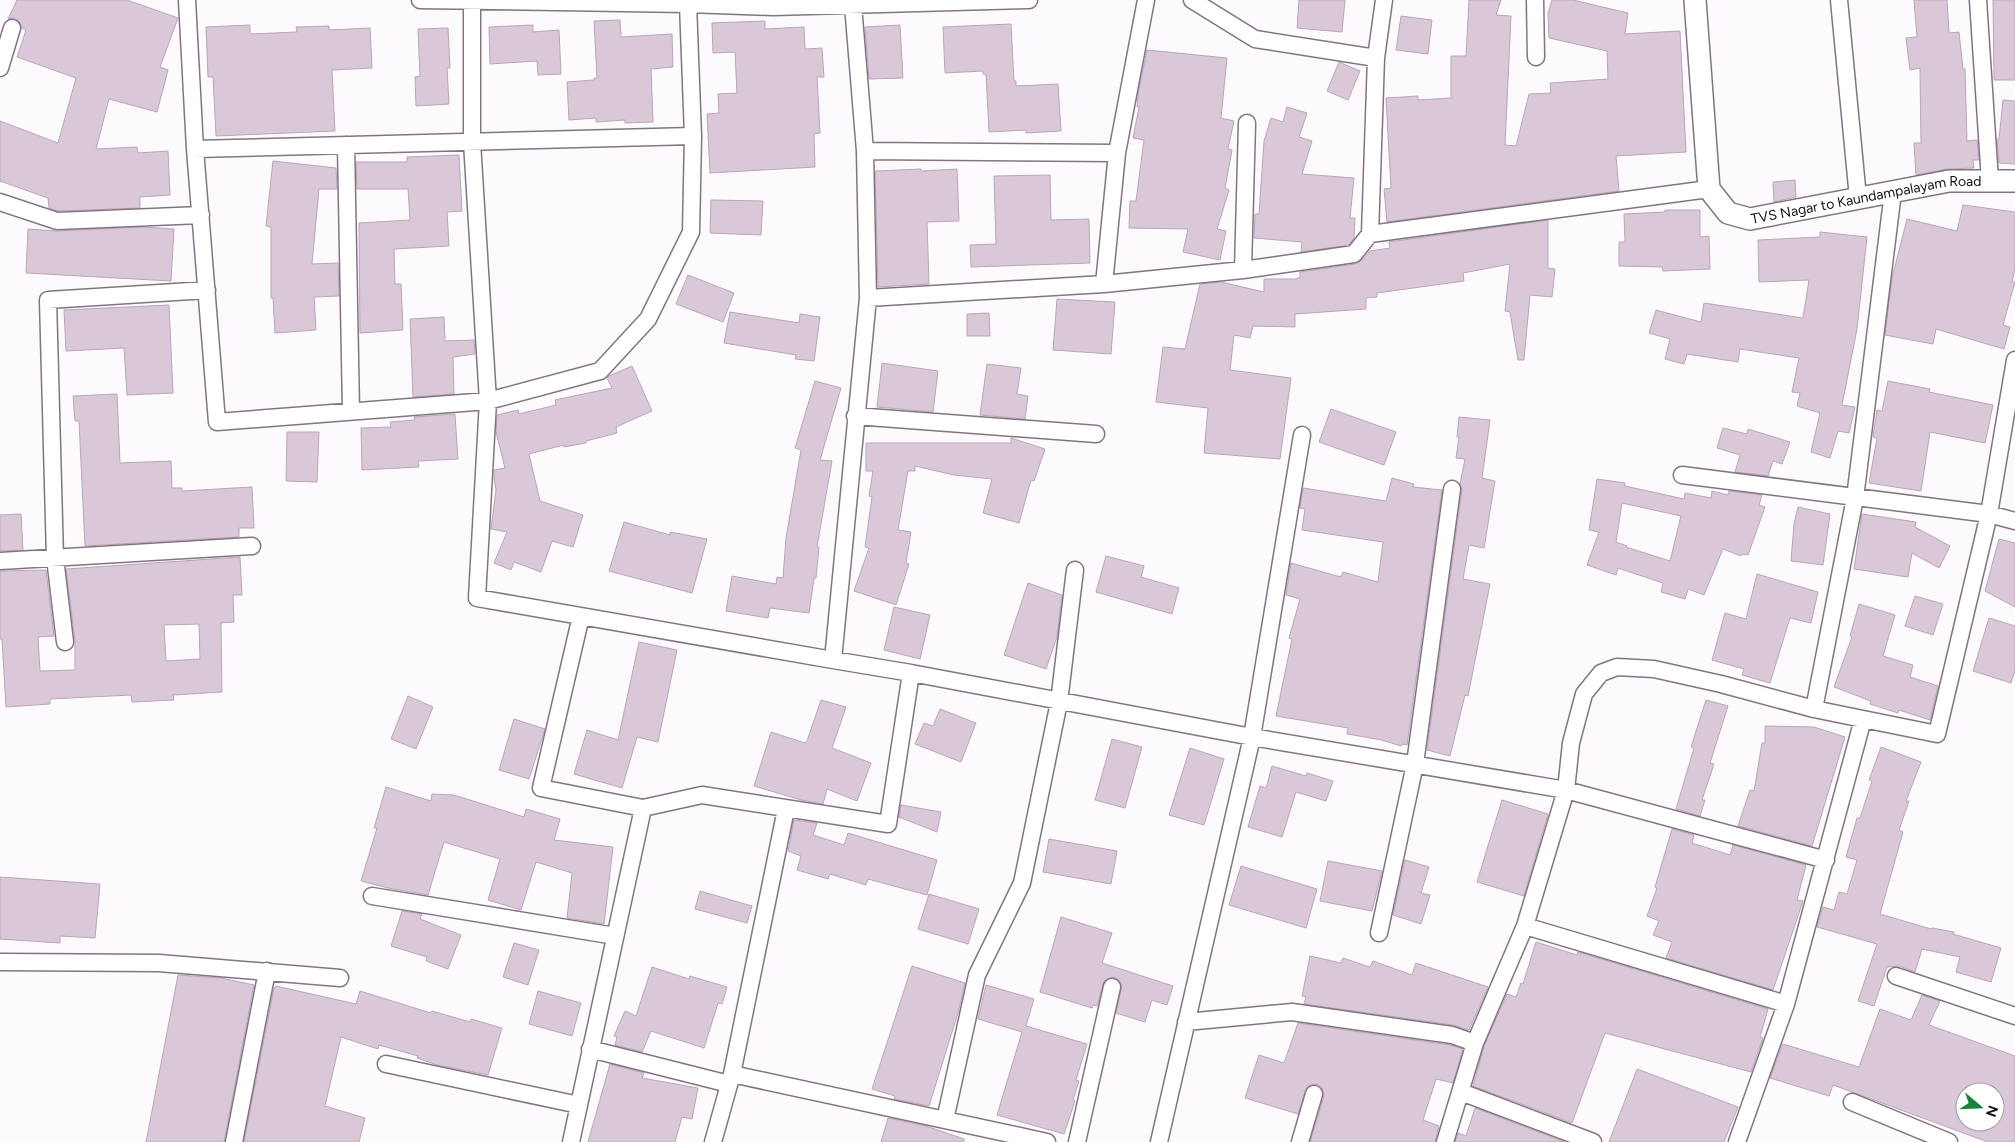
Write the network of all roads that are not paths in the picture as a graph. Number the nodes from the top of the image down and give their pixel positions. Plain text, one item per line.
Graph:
1 (188, 0) edge
2 (420, 0) edge
3 (472, 0) edge
4 (1028, 0) edge
5 (1146, 0) edge
6 (1192, 0) edge
7 (1384, 0) edge
8 (1535, 0) edge
9 (1695, 0) edge
10 (1839, 0) edge
11 (1978, 0) edge
12 (915, 2) edge
13 (688, 4) junction
14 (773, 4) edge
15 (853, 4) junction
16 (12, 28) dead end
17 (1536, 57) dead end
18 (1376, 58) junction
19 (0, 68) edge
20 (1248, 123) dead end
21 (693, 136) junction
22 (472, 142) junction
23 (346, 145) junction
24 (195, 149) junction
25 (865, 151) junction
26 (1117, 153) junction
27 (1990, 181) junction
28 (2015, 181) edge
29 (1709, 189) junction
30 (1893, 192) junction
31 (1858, 198) junction
32 (0, 202) edge
33 (201, 215) junction
34 (1370, 234) junction
35 (1243, 270) junction
36 (1104, 284) junction
37 (206, 290) junction
38 (868, 298) junction
39 (2015, 360) edge
40 (488, 401) junction
41 (351, 412) junction
42 (855, 416) junction
43 (1096, 434) dead end
44 (1302, 435) dead end
45 (1682, 475) dead end
46 (1452, 489) dead end
47 (1855, 498) junction
48 (1988, 514) junction
49 (2015, 521) edge
50 (252, 546) dead end
51 (54, 558) junction
52 (0, 561) edge
53 (1075, 570) dead end
54 (581, 616) junction
55 (65, 642) dead end
56 (833, 660) junction
57 (911, 673) junction
58 (1059, 702) junction
59 (1814, 709) junction
60 (1863, 719) junction
61 (1252, 737) junction
62 (1415, 764) junction
63 (1566, 790) junction
64 (643, 808) junction
65 (786, 808) junction
66 (1826, 860) junction
67 (372, 896) dead end
68 (1525, 926) junction
69 (1379, 933) dead end
70 (615, 936) junction
71 (0, 962) edge
72 (267, 971) junction
73 (1896, 976) dead end
74 (340, 978) dead end
75 (1112, 987) dead end
76 (1786, 1004) junction
77 (2015, 1016) edge
78 (1186, 1022) junction
79 (1475, 1042) junction
80 (590, 1049) junction
81 (386, 1064) dead end
82 (731, 1079) junction
83 (1461, 1092) junction
84 (1314, 1094) dead end
85 (1852, 1102) dead end
86 (579, 1105) junction
87 (944, 1120) junction
88 (234, 1142) edge
89 (570, 1142) edge
90 (713, 1142) edge
91 (1048, 1142) edge
92 (1077, 1142) edge
93 (1159, 1142) edge
94 (1300, 1142) edge
95 (1445, 1142) edge
96 (1593, 1142) edge
97 (1737, 1142) edge
98 (1949, 1142) edge

1 - 24 street
2 - 3 street
3 - 13 street
3 - 22 street
4 - 12 street
5 - 26 street
6 - 18 street
7 - 18 street
8 - 17 street
9 - 29 street
10 - 31 street
11 - 27 street
12 - 15 street
13 - 14 street
13 - 21 street
14 - 15 street
15 - 25 street
16 - 19 street
18 - 34 street
20 - 35 street
21 - 22 street
21 - 40 street
22 - 23 street
22 - 40 street
23 - 24 street
23 - 41 street
24 - 33 street
25 - 26 street
25 - 38 street
26 - 36 street
27 - 28 street, TVS Nagar to Kaundampalayam Road
27 - 30 street, TVS Nagar to Kaundampalayam Road
29 - 31 street, TVS Nagar to Kaundampalayam Road
29 - 34 street
30 - 31 street, TVS Nagar to Kaundampalayam Road
30 - 47 street
32 - 33 street
33 - 37 street
34 - 35 street
35 - 36 street
36 - 38 street
37 - 41 street
37 - 51 street
38 - 42 street
39 - 48 street
40 - 41 street
40 - 54 street
42 - 43 street
42 - 56 street
44 - 61 street
45 - 47 street
46 - 62 street
47 - 48 street
47 - 59 street
48 - 49 street
48 - 60 street
50 - 51 street
51 - 52 street
51 - 55 street
53 - 58 street
54 - 56 street
54 - 64 street
56 - 57 street
57 - 58 street
57 - 65 street
58 - 61 street
58 - 87 street
59 - 60 street
59 - 63 street
60 - 66 street
61 - 62 street
61 - 78 street
62 - 63 street
62 - 69 street
63 - 66 street
63 - 68 street
64 - 65 street
64 - 70 street
65 - 82 street
66 - 76 street
67 - 70 street
68 - 76 street
68 - 79 street
70 - 80 street
71 - 72 street
72 - 74 street
72 - 88 street
73 - 77 street
75 - 92 street
76 - 97 street
78 - 79 street
78 - 93 street
79 - 83 street
80 - 82 street
80 - 86 street
81 - 86 street
82 - 87 street
82 - 90 street
83 - 95 street
83 - 96 street
84 - 94 street
85 - 98 street
86 - 89 street
87 - 91 street

